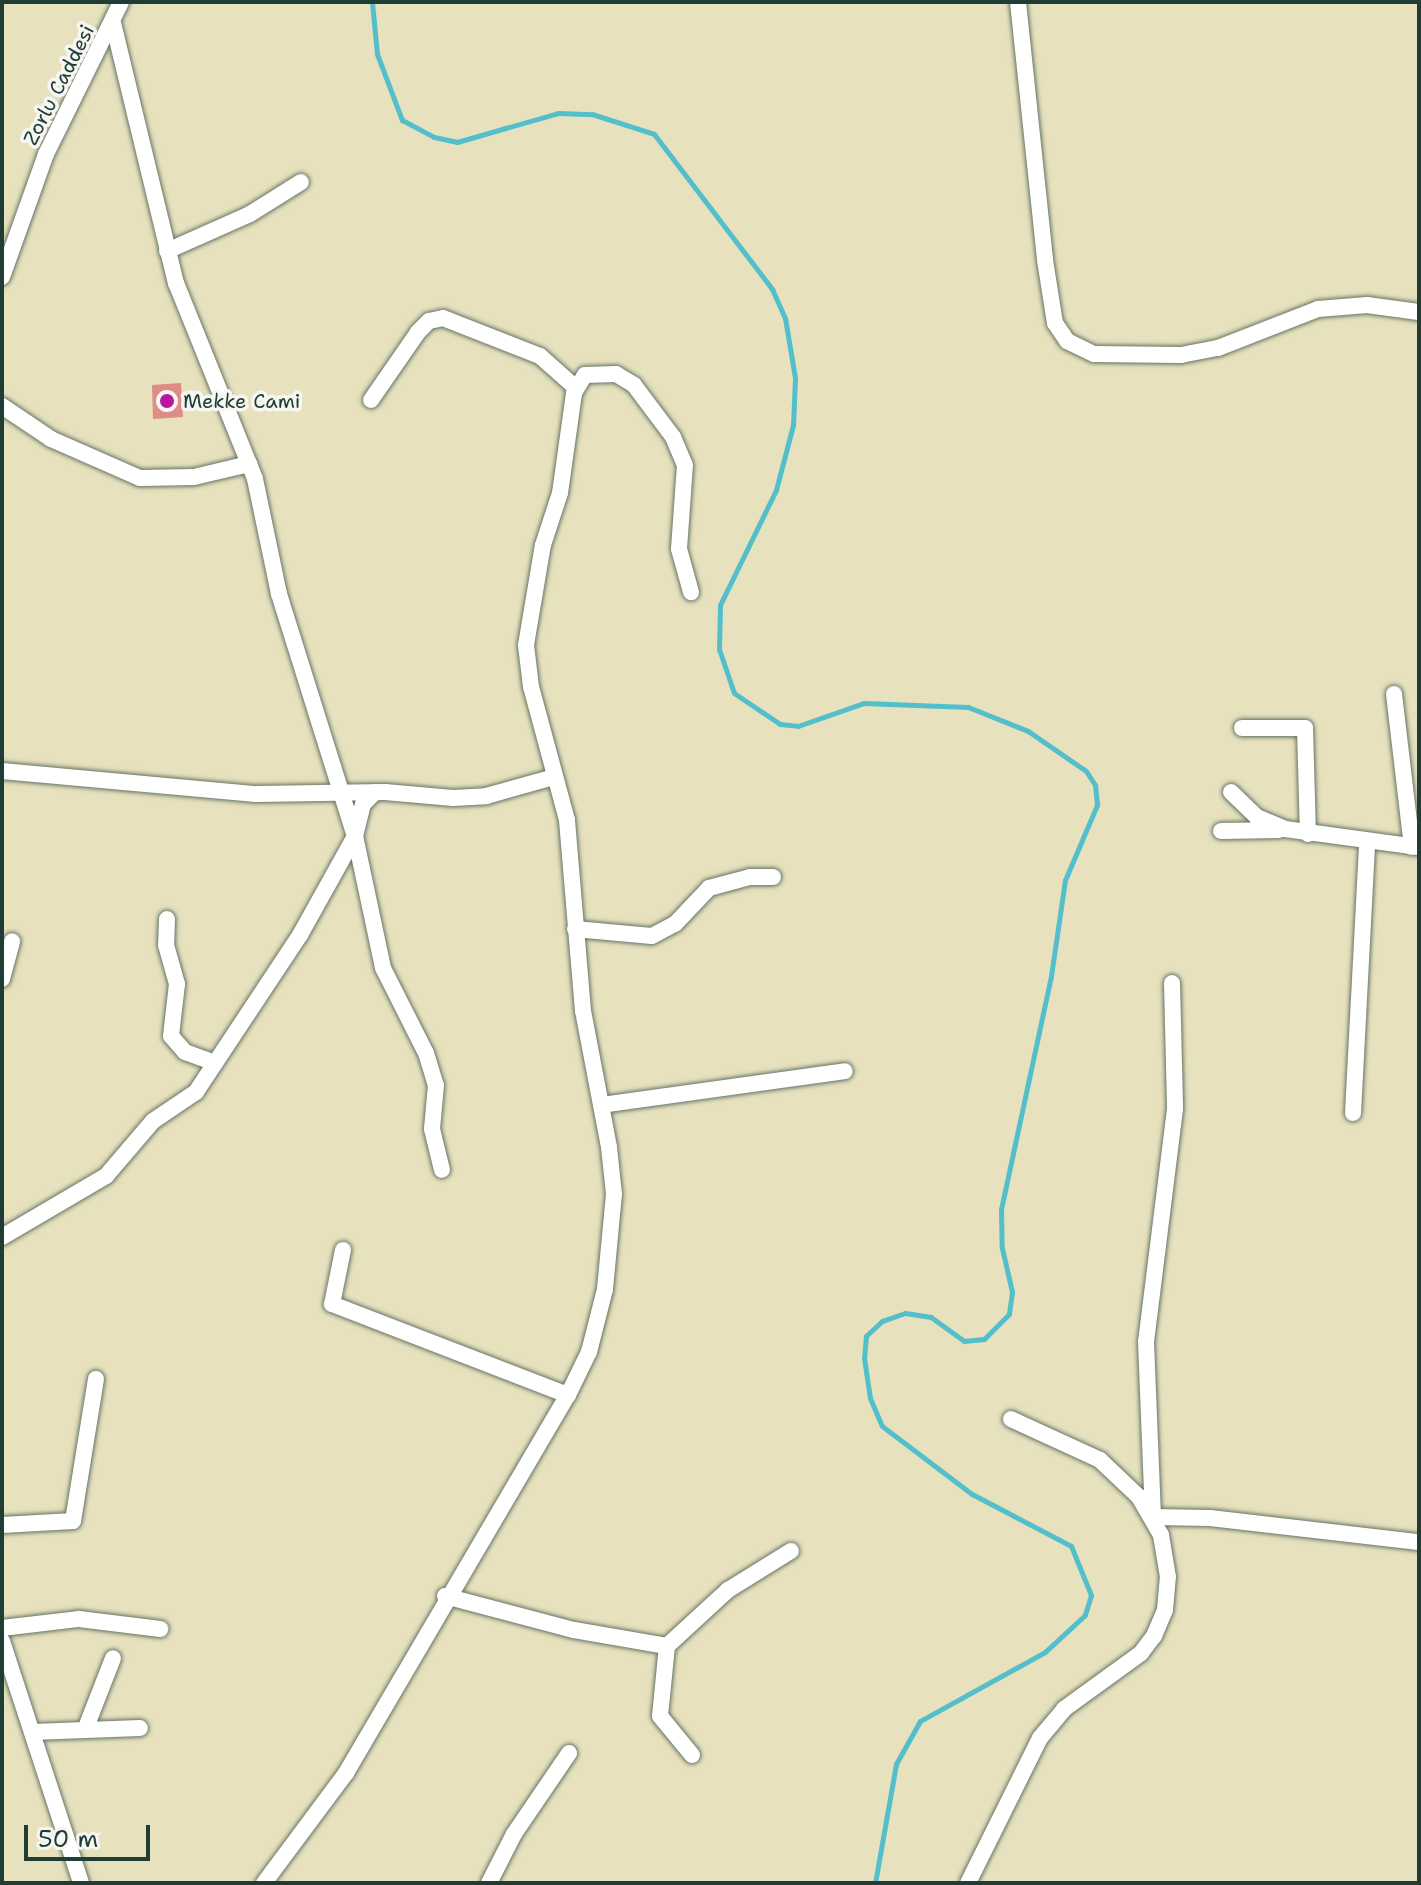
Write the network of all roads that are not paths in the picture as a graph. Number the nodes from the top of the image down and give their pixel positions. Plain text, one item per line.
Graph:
1 (121, 2) edge
2 (1018, 2) edge
3 (113, 23) junction
4 (301, 182) dead end
5 (167, 251) junction
6 (2, 277) edge
7 (1419, 312) edge
8 (576, 388) junction
9 (371, 400) dead end
10 (2, 406) edge
11 (249, 464) junction
12 (691, 592) dead end
13 (1394, 694) dead end
14 (1242, 728) dead end
15 (2, 771) edge
16 (554, 777) junction
17 (375, 792) junction
18 (1231, 792) dead end
19 (341, 793) junction
20 (1285, 829) junction
21 (1221, 831) dead end
22 (1308, 834) junction
23 (355, 836) junction
24 (1367, 843) junction
25 (1416, 847) edge
26 (773, 877) dead end
27 (167, 919) dead end
28 (575, 929) junction
29 (12, 941) dead end
30 (2, 979) edge
31 (1172, 983) dead end
32 (215, 1063) junction
33 (845, 1071) dead end
34 (601, 1105) junction
35 (1353, 1113) dead end
36 (442, 1170) dead end
37 (2, 1237) edge
38 (343, 1250) dead end
39 (96, 1379) dead end
40 (568, 1395) junction
41 (1011, 1419) dead end
42 (1153, 1517) junction
43 (2, 1525) edge
44 (1419, 1542) edge
45 (791, 1551) dead end
46 (445, 1596) junction
47 (2, 1628) edge
48 (160, 1629) dead end
49 (2, 1641) edge
50 (667, 1646) junction
51 (113, 1658) dead end
52 (140, 1728) dead end
53 (85, 1730) junction
54 (32, 1732) junction
55 (569, 1753) dead end
56 (692, 1755) dead end
57 (81, 1883) edge
58 (264, 1883) edge
59 (489, 1883) edge
60 (968, 1883) edge

1 - 3 street, Zorlu Caddesi
2 - 7 street
3 - 5 street
3 - 6 street, Zorlu Caddesi
4 - 5 street
5 - 11 street
8 - 9 street
8 - 12 street
8 - 16 street
10 - 11 street
11 - 19 street
13 - 25 street
14 - 22 street
15 - 19 street
16 - 17 street
16 - 28 street
17 - 19 street
17 - 23 street
18 - 20 street
19 - 23 street
20 - 21 street
20 - 22 street
22 - 24 street
23 - 32 street
23 - 36 street
24 - 25 street
24 - 35 street
26 - 28 street
27 - 32 street
28 - 34 street
29 - 30 street
31 - 42 street
32 - 37 street
33 - 34 street
34 - 40 street
38 - 40 street
39 - 43 street
40 - 46 street
41 - 42 street
42 - 44 street
42 - 60 street
45 - 50 street
46 - 50 street
46 - 58 street
47 - 48 street
49 - 54 street
50 - 56 street
51 - 53 street
52 - 53 street
53 - 54 street
54 - 57 street
55 - 59 street

